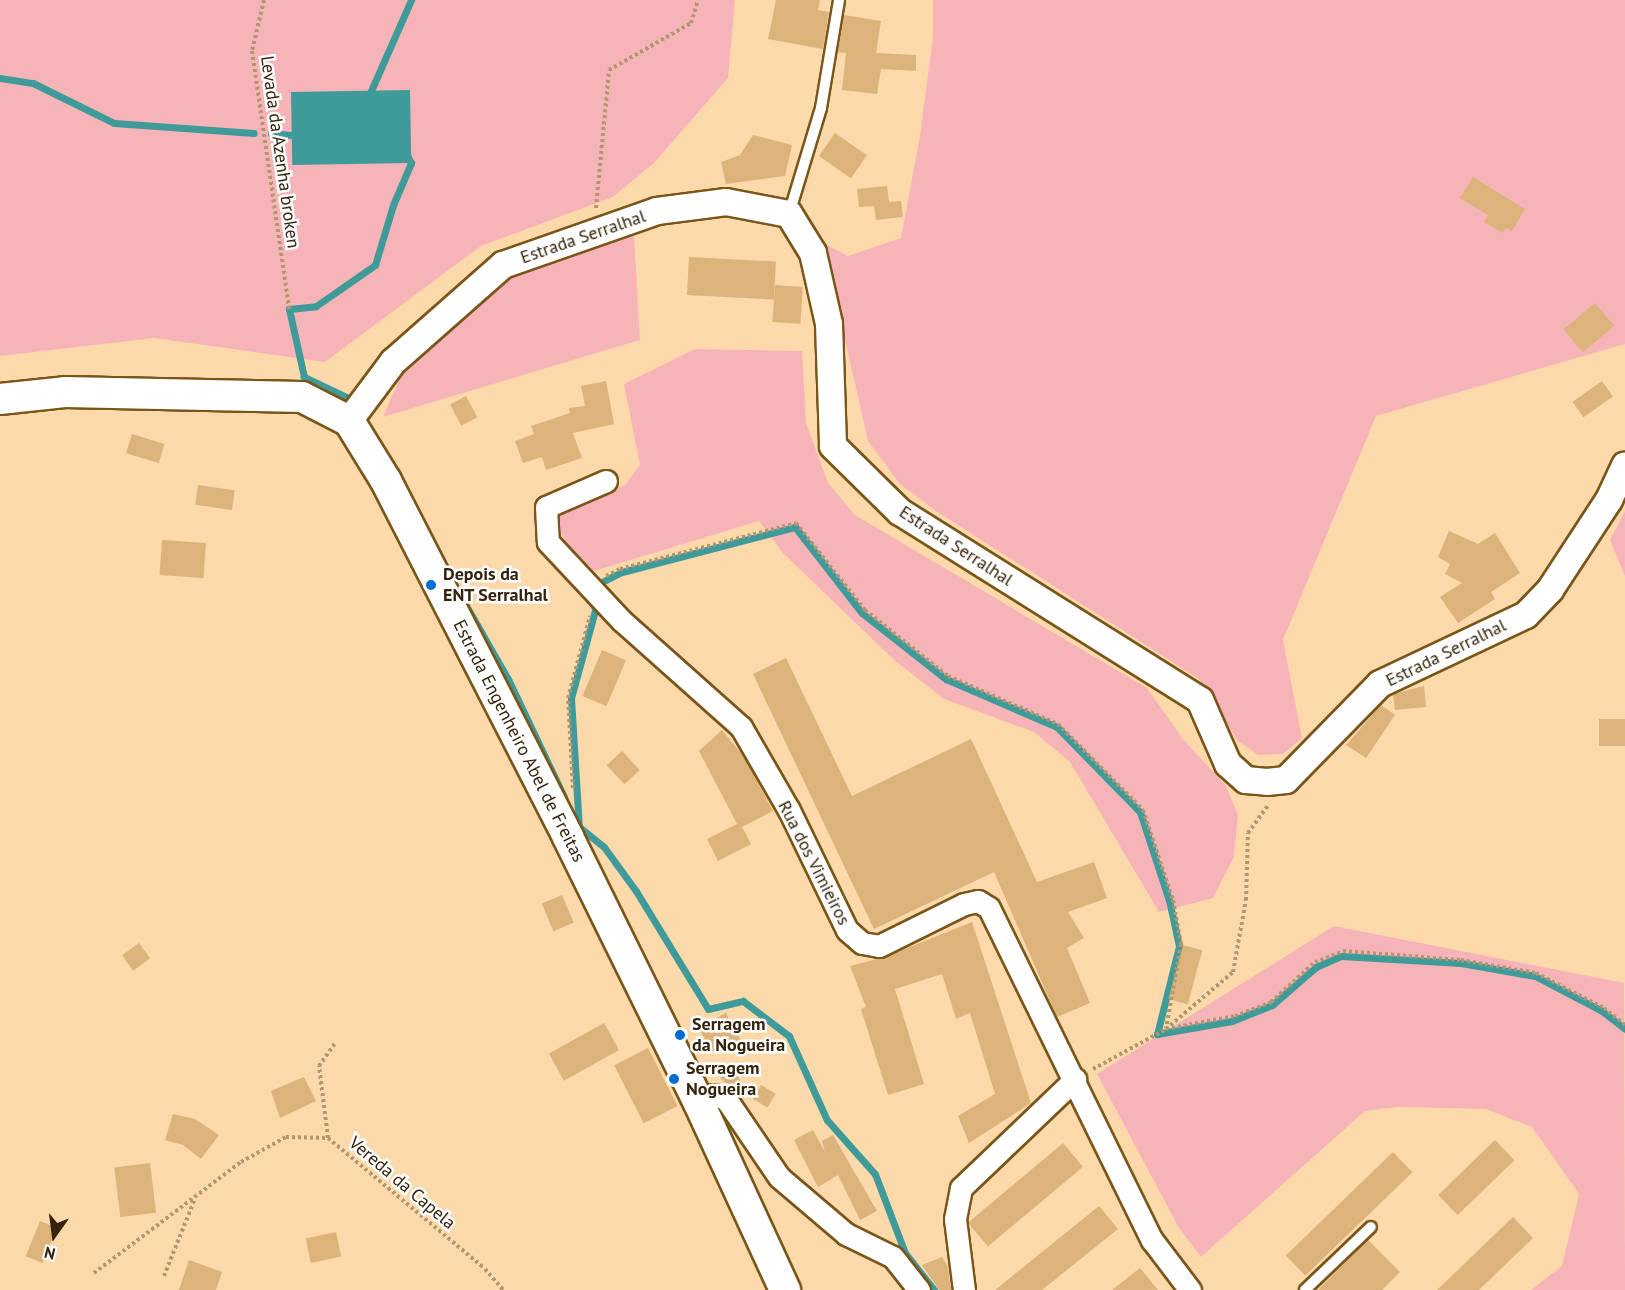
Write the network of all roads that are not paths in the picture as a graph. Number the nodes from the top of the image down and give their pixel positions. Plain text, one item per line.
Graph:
1 (839, 0) edge
2 (789, 214) junction
3 (0, 399) edge
4 (354, 415) junction
5 (1625, 466) edge
6 (606, 481) dead end
7 (1075, 1079) junction
8 (699, 1103) junction
9 (1371, 1227) dead end
10 (785, 1290) edge
11 (920, 1290) edge
12 (964, 1290) edge
13 (1190, 1290) edge
14 (1305, 1290) edge

1 - 2 lane
2 - 4 street, Estrada Serralhal
2 - 5 street, Estrada Serralhal
3 - 4 main road
4 - 8 main road, Estrada Engenheiro Abel de Freitas
6 - 7 street, Rua dos Vimieiros
7 - 12 street
7 - 13 street, Rua dos Vimieiros
8 - 10 main road, Estrada Engenheiro Abel de Freitas
8 - 11 street
9 - 14 lane

